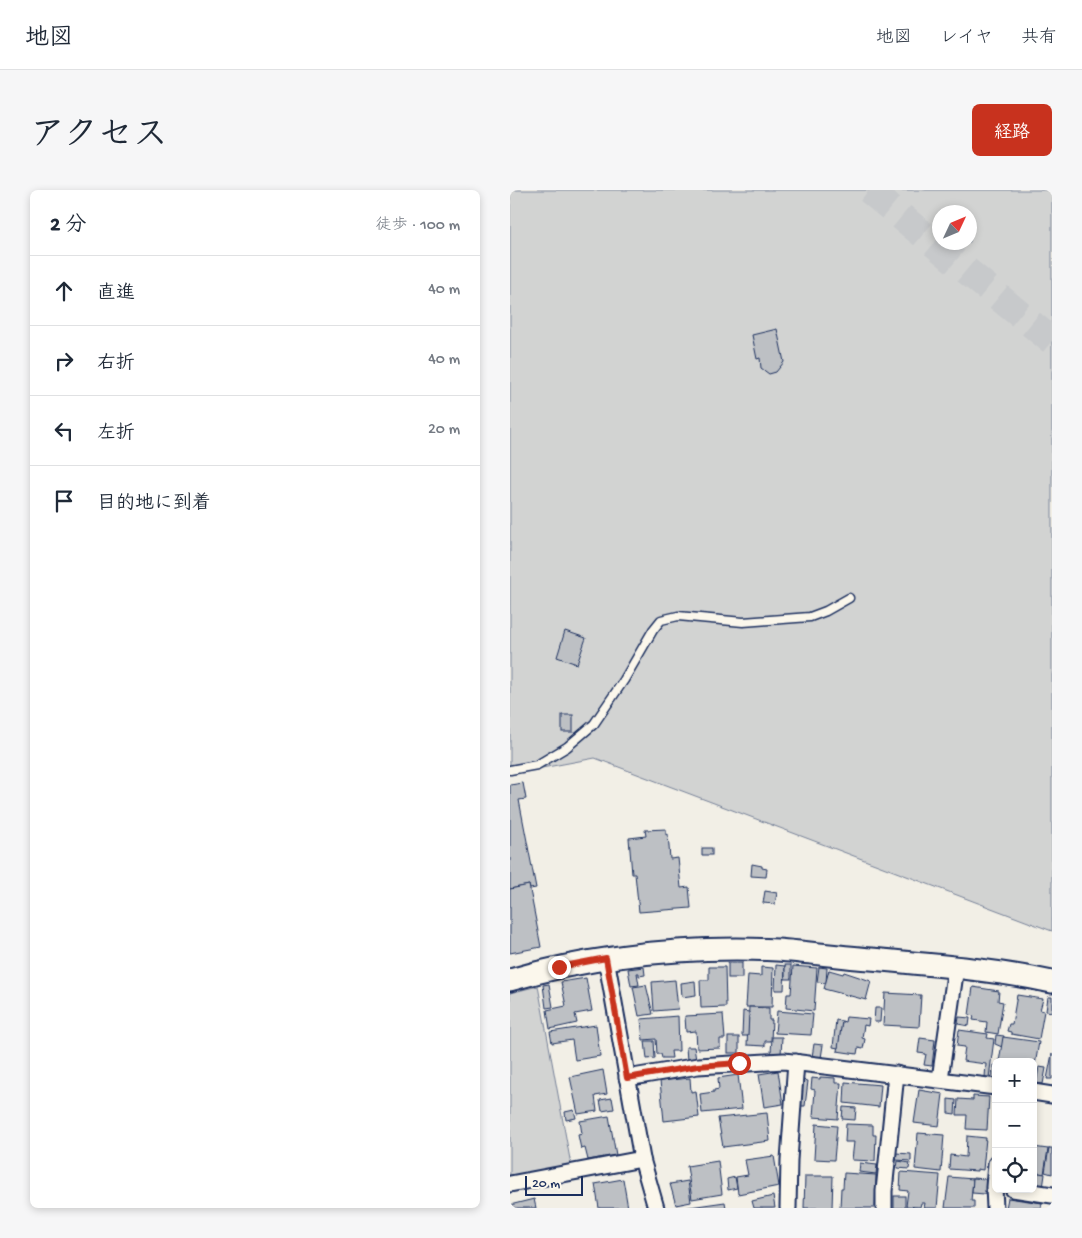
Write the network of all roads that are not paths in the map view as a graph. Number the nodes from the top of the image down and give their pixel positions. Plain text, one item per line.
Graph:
1 (849, 598) dead end
2 (510, 770) edge
3 (606, 958) junction
4 (956, 967) junction
5 (510, 980) edge
6 (1052, 982) edge
7 (796, 1062) junction
8 (896, 1074) junction
9 (627, 1078) junction
10 (940, 1079) junction
11 (992, 1086) edge
12 (1037, 1093) edge
13 (1052, 1095) edge
14 (642, 1159) junction
15 (510, 1184) edge
16 (1037, 1192) edge
17 (995, 1193) edge
18 (1052, 1194) edge
19 (656, 1208) edge
20 (788, 1208) edge
21 (884, 1208) edge
22 (995, 1208) edge

1 - 2 lane
3 - 4 street
3 - 5 street
3 - 9 street
4 - 6 street
4 - 10 street
7 - 8 street
7 - 9 street
7 - 20 street
8 - 10 street
8 - 21 street
9 - 14 street
10 - 11 street
12 - 13 street
14 - 15 street
14 - 19 street
16 - 18 street
17 - 22 street

